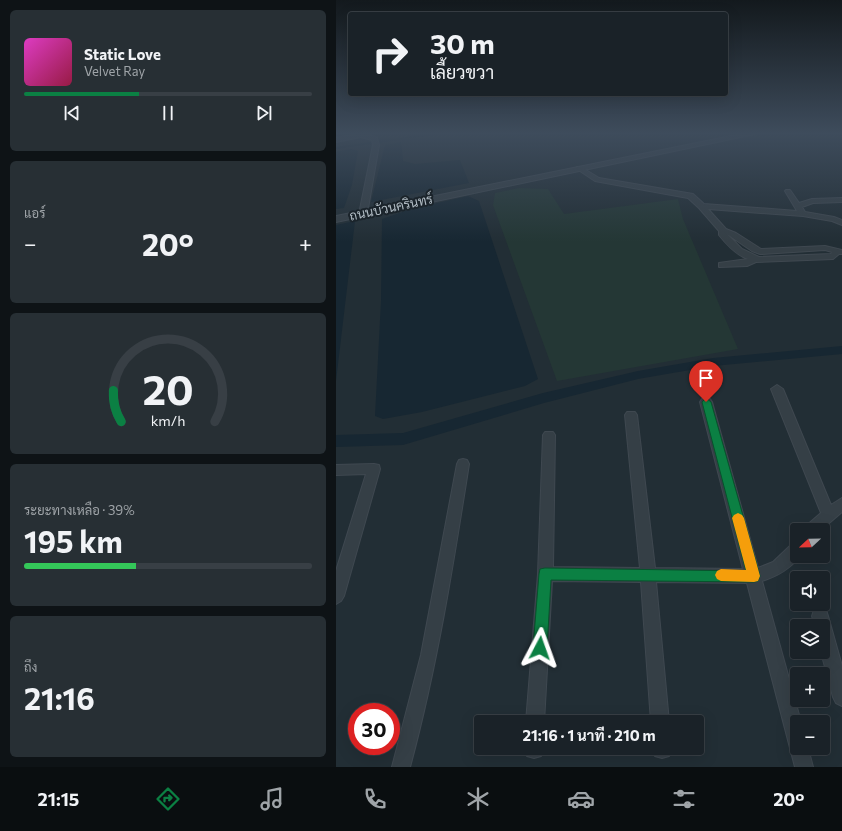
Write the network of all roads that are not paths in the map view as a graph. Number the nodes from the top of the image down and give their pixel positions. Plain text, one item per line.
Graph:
1 (371, 170) edge
2 (572, 170) edge
3 (583, 170) edge
4 (788, 191) dead end
5 (842, 200) edge
6 (702, 206) junction
7 (798, 206) junction
8 (771, 210) junction
9 (363, 214) junction
10 (803, 214) junction
11 (842, 215) edge
12 (336, 219) edge
13 (842, 222) edge
14 (723, 231) junction
15 (747, 244) junction
16 (733, 247) junction
17 (839, 252) edge
18 (756, 259) junction
19 (722, 265) dead end
20 (777, 389) dead end
21 (706, 402) dead end
22 (631, 415) dead end
23 (549, 435) dead end
24 (463, 464) dead end
25 (336, 470) edge
26 (842, 504) edge
27 (828, 514) junction
28 (818, 523) edge
29 (790, 558) edge
30 (545, 574) junction
31 (648, 575) junction
32 (754, 576) junction
33 (336, 596) edge
34 (830, 653) edge
35 (842, 697) edge
36 (535, 715) edge
37 (659, 715) edge
38 (790, 715) edge
39 (801, 755) edge
40 (401, 767) edge
41 (804, 767) edge

1 - 9 street
2 - 9 street, ถนนบัวนครินทร์
3 - 6 street
4 - 7 street
5 - 7 street
6 - 8 street
6 - 14 street
7 - 8 street
7 - 10 street
7 - 11 street
8 - 10 street
9 - 12 street, ถนนบัวนครินทร์
10 - 13 street
14 - 15 street
14 - 16 street
15 - 16 street
15 - 17 street
16 - 18 street
17 - 18 street
18 - 19 street
20 - 27 street
21 - 32 street
22 - 31 street
23 - 30 street
24 - 40 street
25 - 33 street
26 - 27 street
27 - 28 street
29 - 32 street
30 - 31 street
30 - 36 street
31 - 32 street
31 - 37 street
32 - 38 street
34 - 35 street
39 - 41 street

